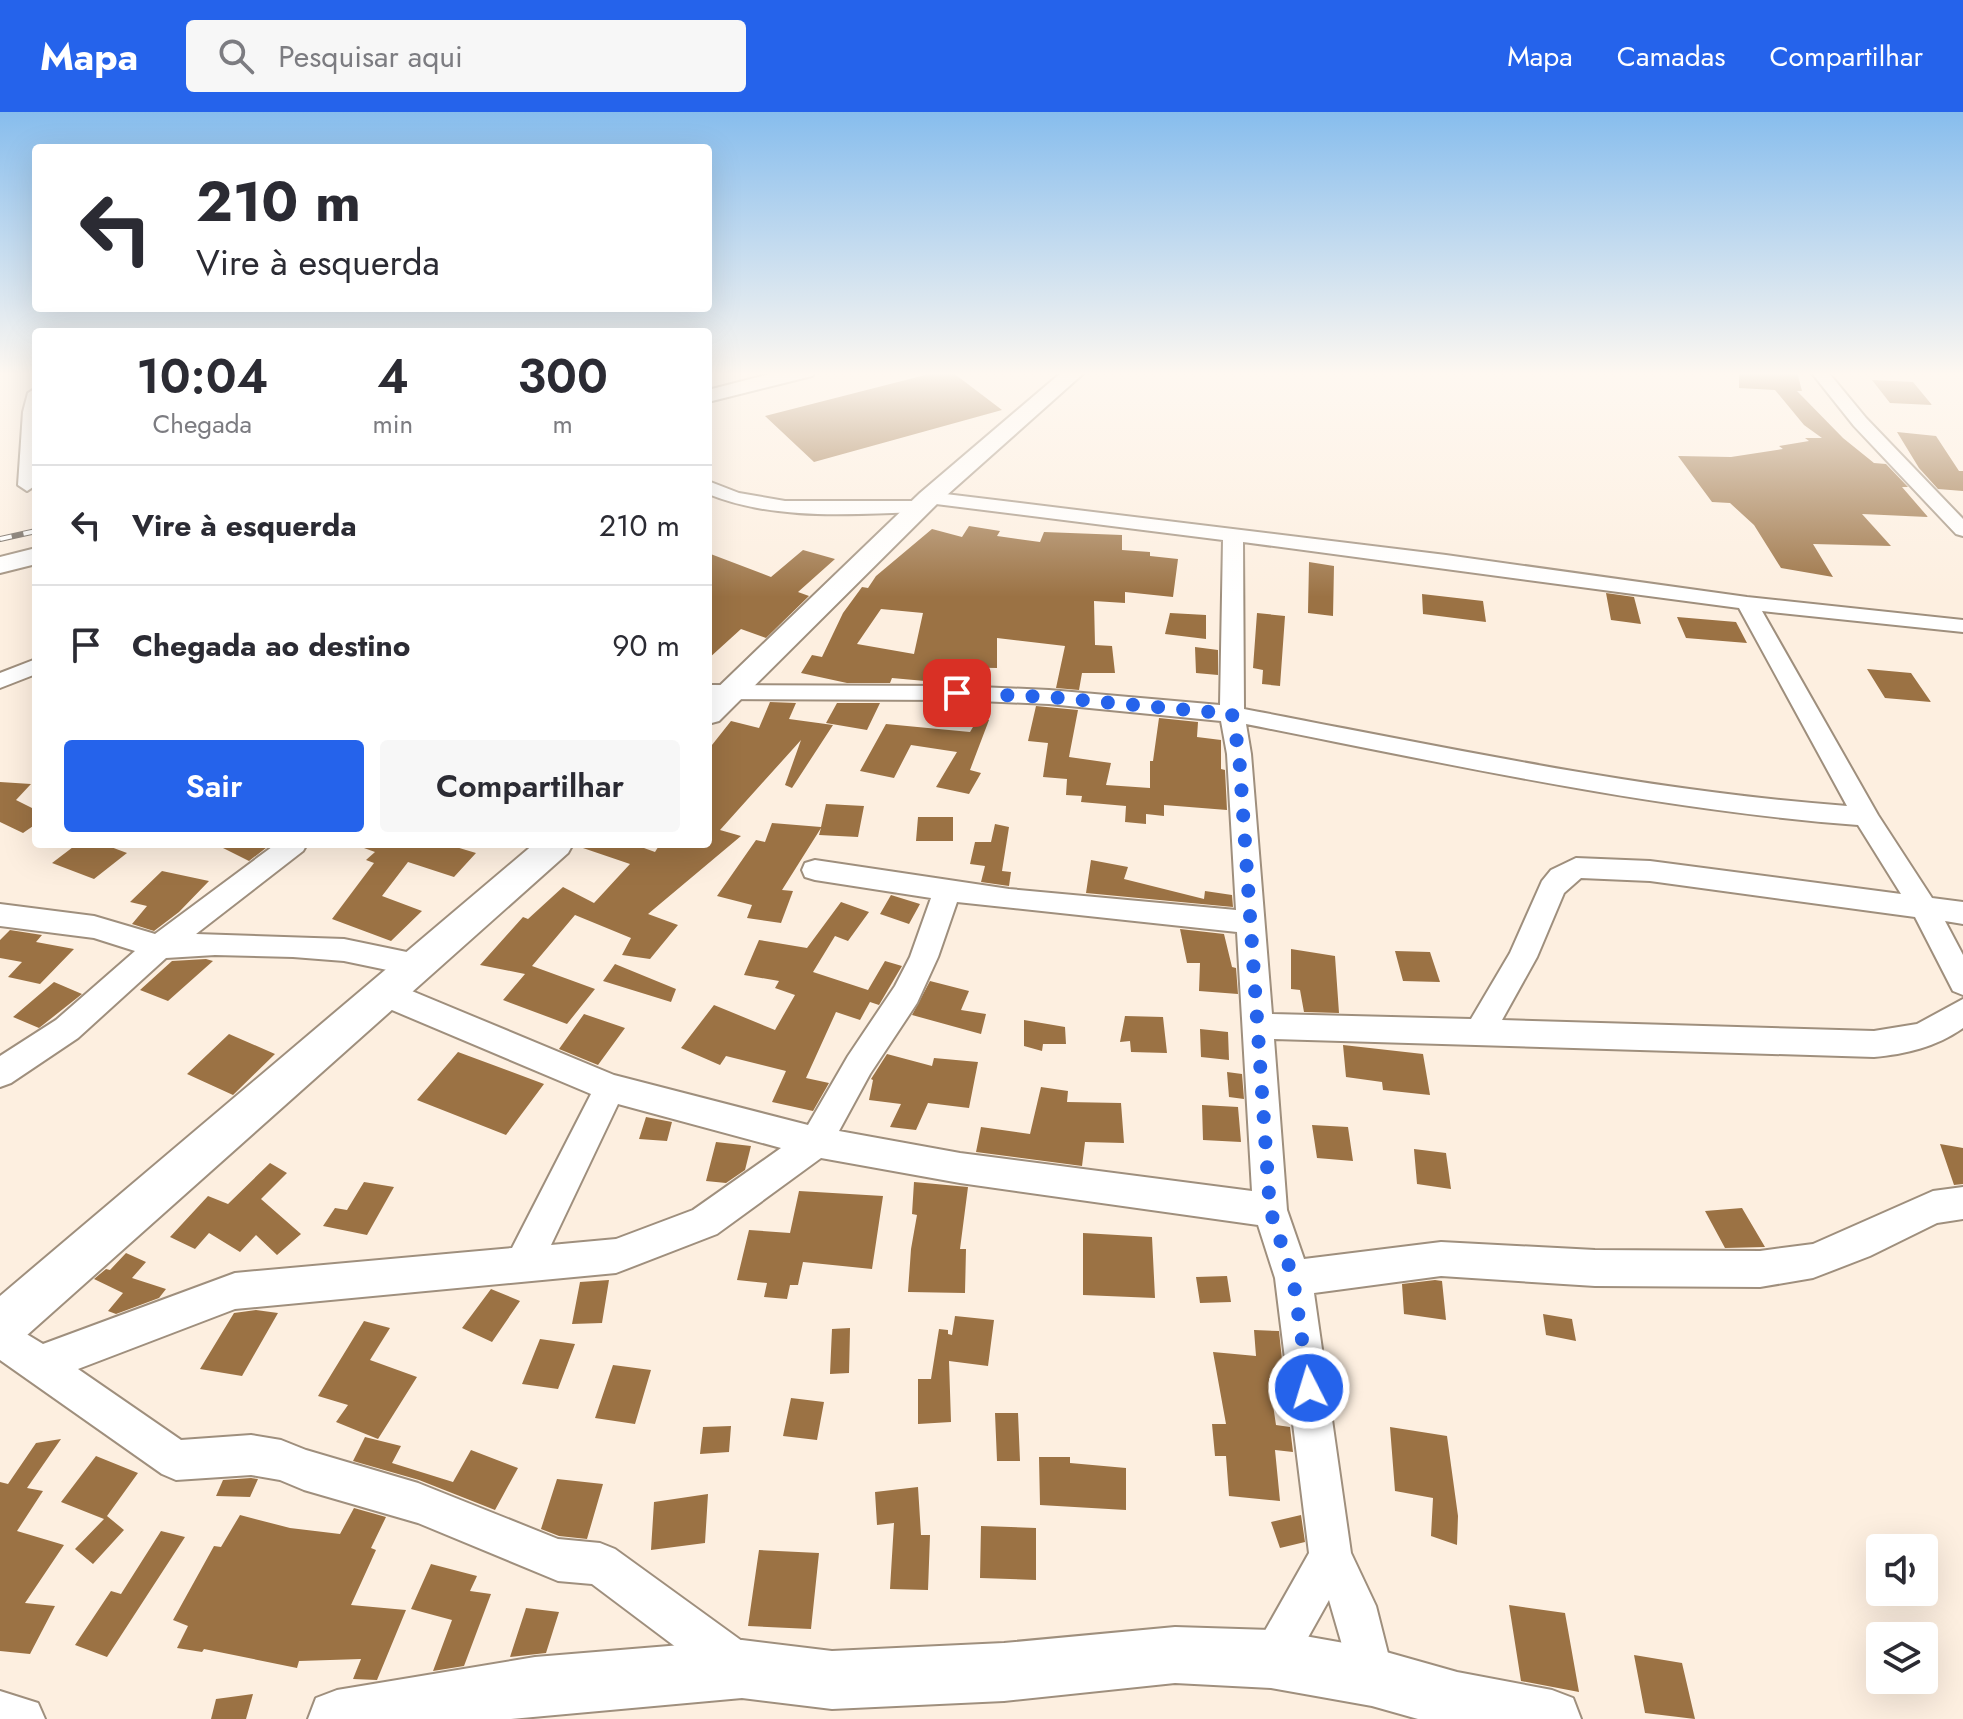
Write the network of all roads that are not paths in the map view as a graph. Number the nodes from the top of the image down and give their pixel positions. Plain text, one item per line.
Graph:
1 (28, 447) edge
2 (988, 447) edge
3 (1884, 447) edge
4 (25, 486) edge
5 (712, 489) edge
6 (925, 502) junction
7 (1963, 530) edge
8 (1233, 535) junction
9 (32, 559) edge
10 (0, 565) edge
11 (1747, 603) junction
12 (1963, 626) edge
13 (32, 669) edge
14 (0, 681) edge
15 (720, 693) edge
16 (1232, 714) junction
17 (1866, 817) junction
18 (289, 848) edge
19 (551, 848) edge
20 (815, 870) dead end
21 (947, 891) junction
22 (1924, 908) junction
23 (1963, 913) edge
24 (0, 915) edge
25 (1249, 922) junction
26 (159, 947) junction
27 (416, 964) junction
28 (1963, 983) edge
29 (384, 993) junction
30 (1963, 1011) edge
31 (1256, 1026) junction
32 (1480, 1031) junction
33 (0, 1073) edge
34 (610, 1088) junction
35 (816, 1142) junction
36 (1963, 1203) edge
37 (1270, 1210) junction
38 (522, 1266) junction
39 (1293, 1278) junction
40 (0, 1327) edge
41 (0, 1337) edge
42 (40, 1364) junction
43 (1330, 1557) junction
44 (1271, 1659) junction
45 (742, 1669) junction
46 (1372, 1677) junction
47 (1474, 1710) edge
48 (0, 1714) edge
49 (22, 1719) edge
50 (337, 1719) edge
51 (1552, 1719) edge

1 - 4 street
2 - 6 street
3 - 7 street
5 - 6 street
6 - 8 street
6 - 15 street
8 - 11 street
8 - 16 street
9 - 10 street
11 - 12 street
11 - 17 street
13 - 14 street
15 - 16 street
16 - 17 street
16 - 25 street
17 - 22 street
18 - 26 street
19 - 27 street
20 - 21 street
21 - 25 street
21 - 35 street
22 - 23 street
22 - 28 street
22 - 32 street
24 - 26 street
25 - 31 street
26 - 27 street
26 - 33 street
27 - 29 street
29 - 34 street
29 - 40 street
30 - 32 street
31 - 32 street
31 - 37 street
34 - 35 street
34 - 38 street
35 - 37 street
35 - 38 street
36 - 39 street
37 - 39 street
38 - 42 street
39 - 43 street
41 - 42 street
42 - 45 street
43 - 44 street
43 - 46 street
44 - 45 street
44 - 46 street
45 - 50 street
46 - 47 street
47 - 51 street
48 - 49 street

